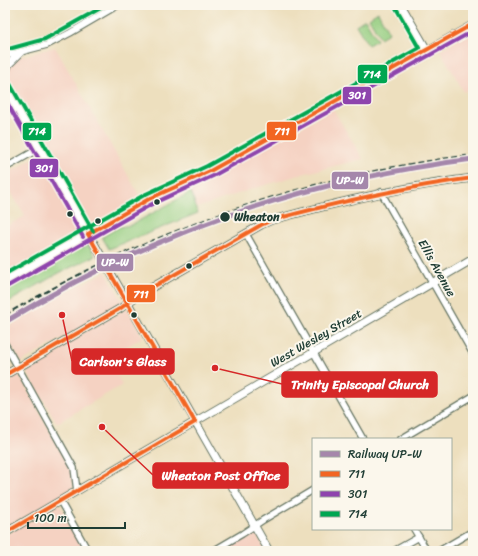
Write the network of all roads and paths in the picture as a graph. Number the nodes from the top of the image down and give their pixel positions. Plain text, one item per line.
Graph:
1 (118, 5) edge
2 (400, 5) edge
3 (109, 7) edge
4 (473, 24) edge
5 (427, 50) junction
6 (21, 52) junction
7 (5, 56) edge
8 (5, 74) edge
9 (5, 87) edge
10 (40, 148) junction
11 (5, 168) edge
12 (473, 178) edge
13 (381, 192) junction
14 (88, 234) junction
15 (246, 234) junction
16 (473, 259) edge
17 (5, 281) edge
18 (433, 283) junction
19 (128, 303) junction
20 (5, 344) edge
21 (314, 353) junction
22 (473, 354) edge
23 (18, 368) junction
24 (5, 375) edge
25 (473, 396) edge
26 (195, 422) junction
27 (362, 438) edge
28 (403, 438) edge
29 (77, 491) junction
30 (312, 491) edge
31 (60, 501) junction
32 (254, 525) junction
33 (414, 530) edge
34 (473, 531) edge
35 (5, 533) edge
36 (418, 537) junction
37 (88, 551) edge
38 (213, 551) edge
39 (269, 551) edge
40 (394, 551) edge
41 (427, 551) edge
42 (438, 551) edge

1 - 3 street
2 - 5 street
3 - 6 street
4 - 5 street
5 - 14 street
6 - 7 street
6 - 8 street
9 - 10 street
10 - 11 street
10 - 14 street
12 - 13 street
13 - 15 street
13 - 18 street, Ellis Avenue
14 - 17 street
14 - 19 street
15 - 19 street
15 - 21 street
16 - 18 street, West Wesley Street
18 - 21 street, West Wesley Street
18 - 22 street, Ellis Avenue
19 - 23 street
19 - 26 street
20 - 23 street
21 - 26 street, West Wesley Street
21 - 27 street
23 - 24 street
23 - 29 street
25 - 28 street
26 - 29 street, West Wesley Street
26 - 32 street
29 - 31 street, West Wesley Street
30 - 32 street
31 - 35 street, West Wesley Street
31 - 37 street
32 - 38 street
32 - 39 street
33 - 36 street
34 - 42 street
36 - 40 street
36 - 41 street

